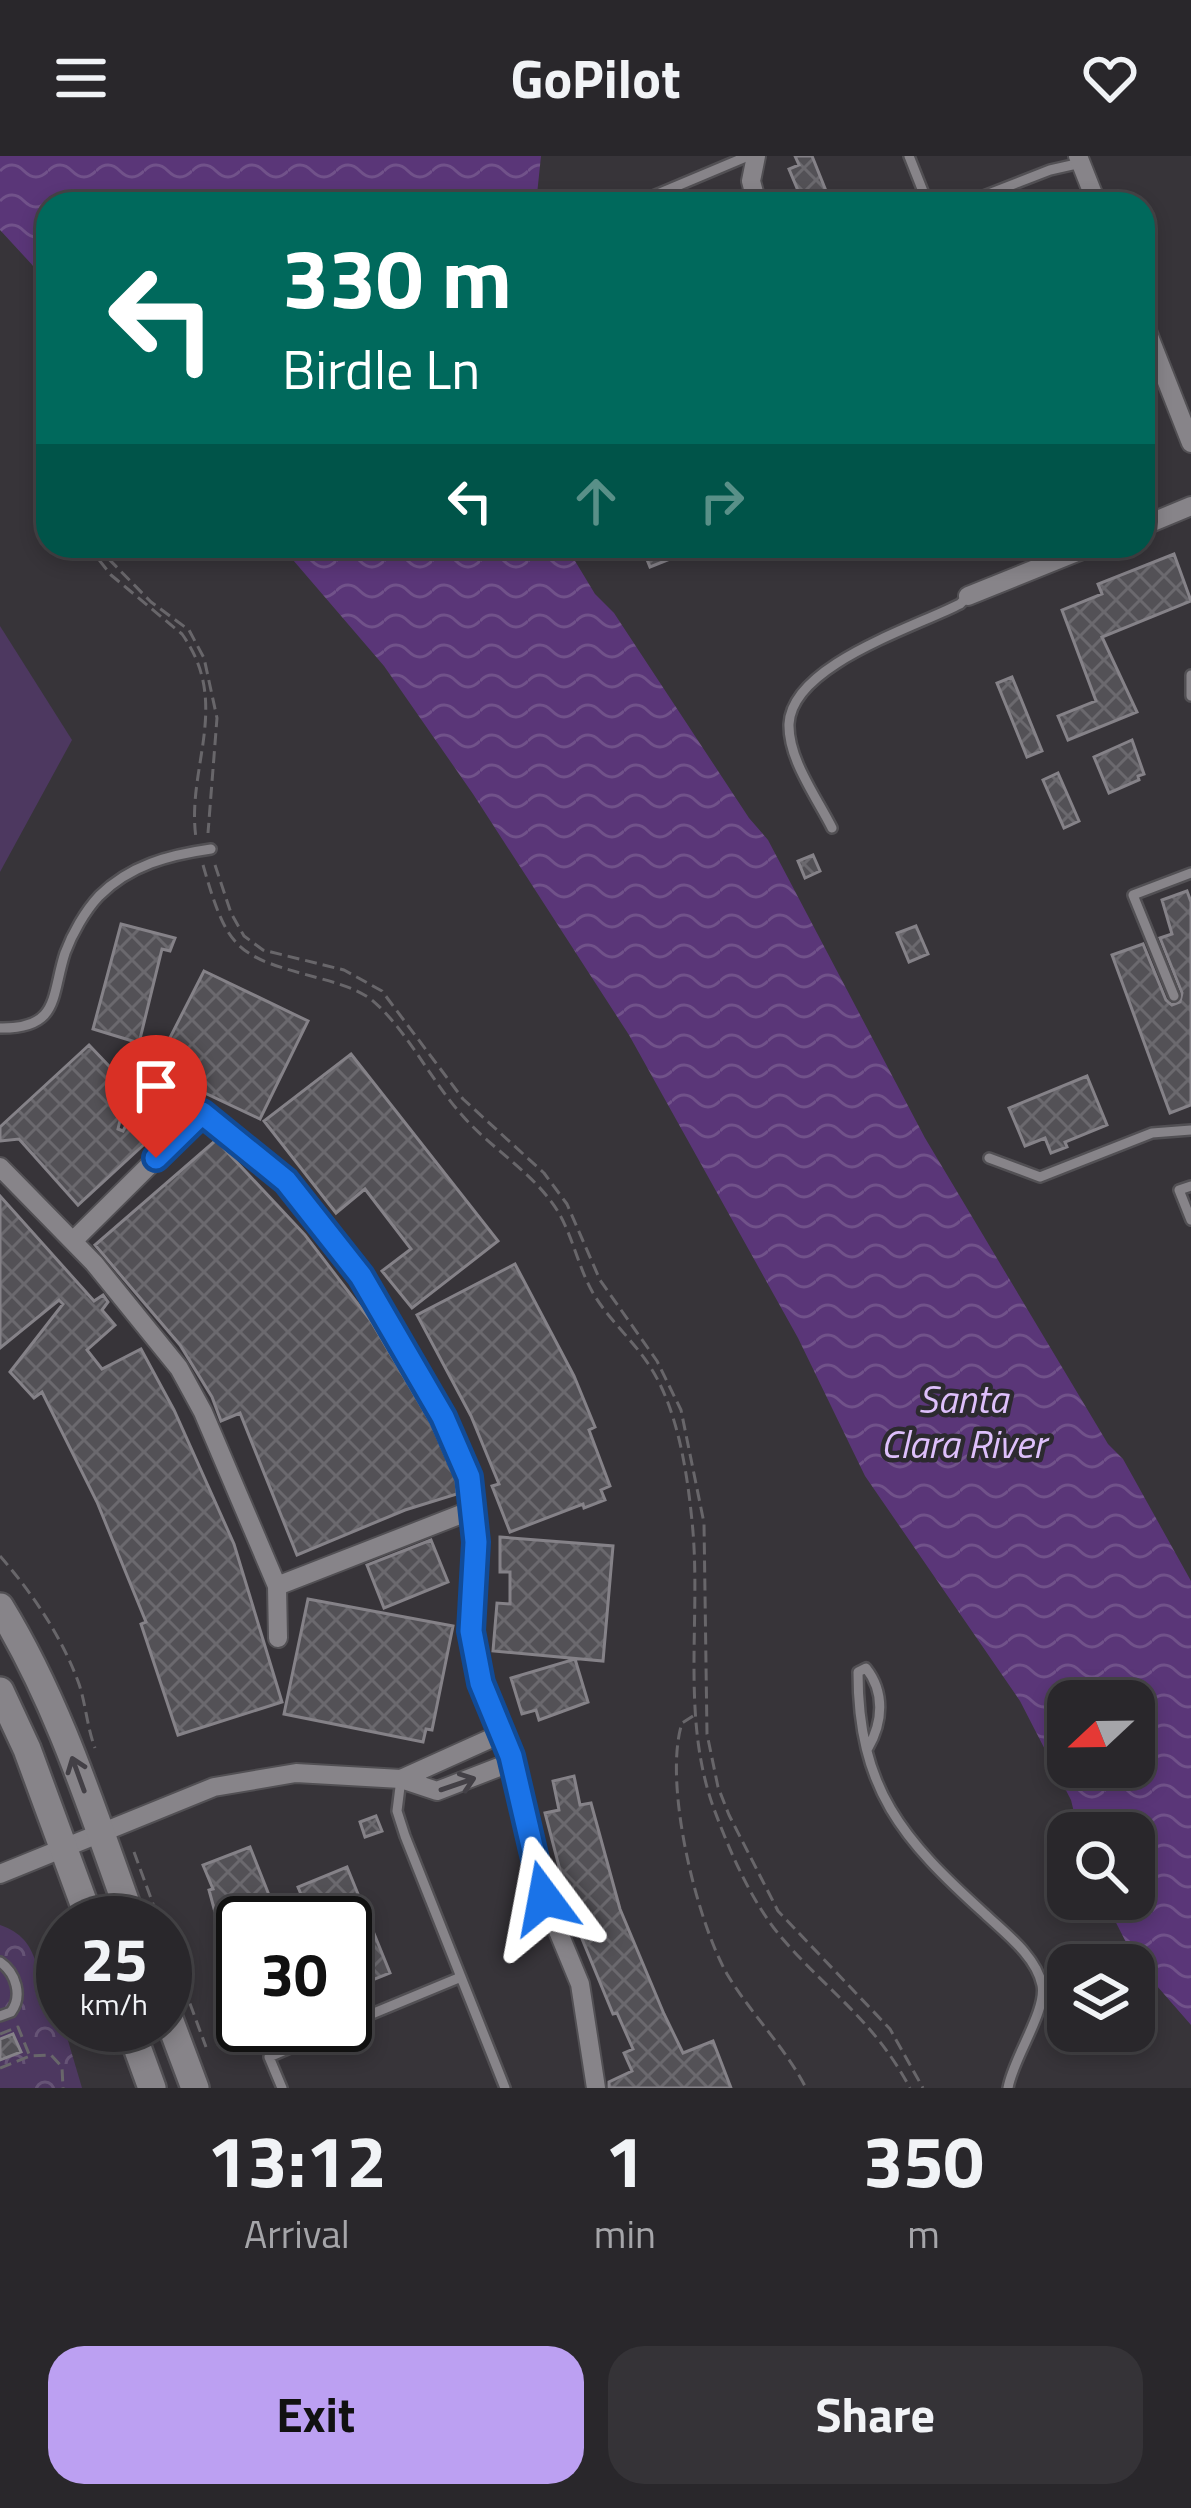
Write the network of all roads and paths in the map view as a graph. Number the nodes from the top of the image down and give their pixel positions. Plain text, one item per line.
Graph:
1 (752, 156) edge
2 (910, 156) edge
3 (1079, 160) edge
4 (664, 192) edge
5 (754, 192) edge
6 (924, 192) edge
7 (994, 192) edge
8 (1092, 192) edge
9 (1155, 352) edge
10 (1191, 443) edge
11 (1191, 506) edge
12 (1155, 521) edge
13 (98, 558) edge
14 (108, 558) edge
15 (1063, 558) edge
16 (968, 596) joint
17 (1191, 675) edge
18 (1191, 696) edge
19 (832, 828) dead end
20 (205, 850) junction
21 (1191, 873) edge
22 (1174, 996) dead end
23 (0, 1028) edge
24 (1191, 1130) edge
25 (989, 1158) dead end
26 (0, 1168) edge
27 (1191, 1186) edge
28 (1191, 1220) edge
29 (73, 1240) junction
30 (472, 1510) junction
31 (277, 1586) junction
32 (0, 1607) edge
33 (278, 1638) dead end
34 (0, 1691) edge
35 (694, 1716) junction
36 (503, 1733) junction
37 (868, 1748) junction
38 (512, 1762) junction
39 (401, 1779) junction
40 (100, 1832) junction
41 (63, 1847) junction
42 (0, 1874) edge
43 (81, 1896) edge
44 (124, 1896) edge
45 (0, 1962) edge
46 (461, 1977) junction
47 (192, 2010) edge
48 (372, 2014) edge
49 (0, 2016) edge
50 (0, 2034) edge
51 (139, 2052) edge
52 (182, 2052) edge
53 (281, 2052) edge
54 (30, 2056) junction
55 (212, 2064) dead end
56 (0, 2068) edge
57 (63, 2088) edge
58 (152, 2088) edge
59 (195, 2088) edge
60 (282, 2088) edge
61 (505, 2088) edge
62 (596, 2088) edge
63 (806, 2088) edge
64 (910, 2088) edge
65 (923, 2088) edge
66 (1007, 2088) edge

1 - 4 lane
1 - 5 street
2 - 6 lane
3 - 7 lane
3 - 8 street
9 - 10 street
11 - 12 street
13 - 20 path
14 - 20 path
15 - 16 street
16 - 19 lane
17 - 18 lane
20 - 23 lane
20 - 35 path
20 - 65 path
21 - 22 lane
24 - 25 lane
26 - 29 street
27 - 28 lane
29 - 30 street
29 - 31 street
30 - 31 street
30 - 36 street
31 - 33 street
40 -> 32 main road
34 - 41 main road
35 - 63 path
35 - 64 path
36 - 38 street
36 - 39 street
37 - 37 lane
37 - 66 lane
39 -> 38 street
38 - 62 street
39 - 40 street
39 - 46 lane
40 - 41 street
40 - 44 main road
41 - 42 street
41 - 43 main road
45 - 49 lane
46 - 48 lane
46 - 61 lane
47 - 55 path
50 - 54 path
51 - 58 main road
52 - 59 main road
53 - 60 lane
54 - 56 path
54 - 57 path

